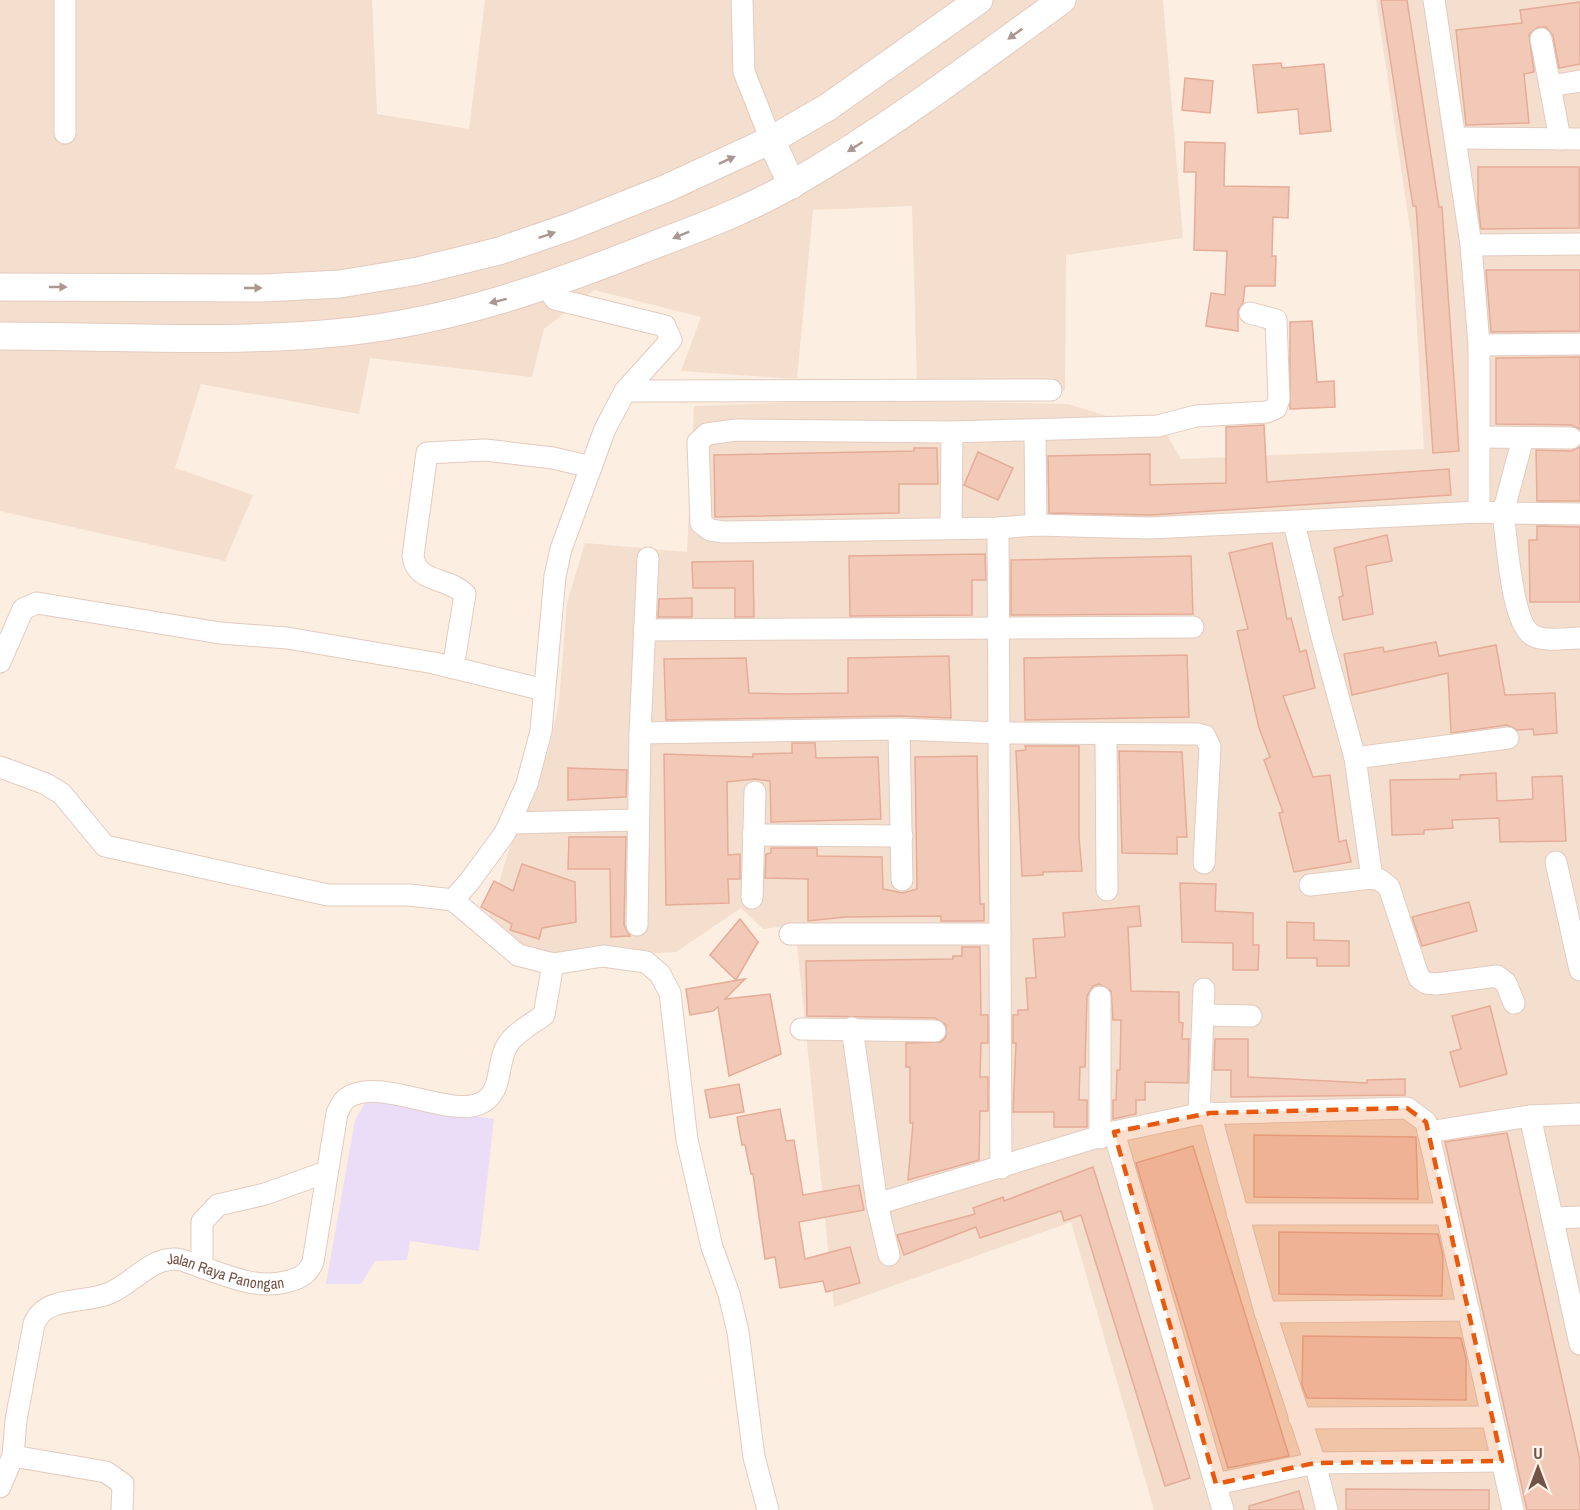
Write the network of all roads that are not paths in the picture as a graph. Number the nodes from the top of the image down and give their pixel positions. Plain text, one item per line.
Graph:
1 (65, 0) edge
2 (742, 0) edge
3 (979, 0) edge
4 (1062, 0) edge
5 (1434, 0) edge
6 (1541, 39) dead end
7 (1580, 81) edge
8 (1550, 86) junction
9 (65, 133) dead end
10 (1455, 138) junction
11 (1570, 139) edge
12 (771, 140) junction
13 (792, 184) junction
14 (1471, 244) junction
15 (1580, 244) edge
16 (548, 286) junction
17 (0, 287) edge
18 (1250, 313) dead end
19 (0, 336) edge
20 (1580, 344) edge
21 (1479, 345) junction
22 (1051, 390) dead end
23 (625, 391) junction
24 (952, 432) junction
25 (1035, 432) junction
26 (1481, 437) junction
27 (1523, 438) junction
28 (1571, 438) dead end
29 (591, 467) junction
30 (1479, 512) junction
31 (1503, 513) junction
32 (1580, 514) edge
33 (1294, 523) junction
34 (1036, 525) junction
35 (951, 527) junction
36 (998, 528) junction
37 (648, 558) dead end
38 (997, 626) junction
39 (1193, 627) dead end
40 (644, 630) junction
41 (1580, 638) edge
42 (0, 662) edge
43 (453, 668) junction
44 (544, 690) junction
45 (899, 729) junction
46 (640, 733) junction
47 (1000, 733) junction
48 (1106, 735) junction
49 (1508, 738) dead end
50 (1355, 758) junction
51 (0, 766) edge
52 (754, 792) dead end
53 (638, 820) junction
54 (510, 823) junction
55 (753, 835) junction
56 (902, 836) junction
57 (1556, 862) dead end
58 (1204, 863) dead end
59 (1372, 879) junction
60 (902, 880) dead end
61 (1310, 885) dead end
62 (1107, 890) dead end
63 (752, 898) dead end
64 (453, 900) junction
65 (1574, 911) edge
66 (637, 925) dead end
67 (790, 934) dead end
68 (1000, 934) junction
69 (553, 964) junction
70 (1580, 970) edge
71 (1204, 989) dead end
72 (1100, 997) dead end
73 (1514, 1004) dead end
74 (1204, 1015) junction
75 (1251, 1016) dead end
76 (852, 1028) junction
77 (801, 1029) dead end
78 (935, 1031) dead end
79 (1204, 1114) junction
80 (1580, 1114) edge
81 (1530, 1116) junction
82 (1428, 1132) junction
83 (1107, 1135) junction
84 (1001, 1168) junction
85 (326, 1172) junction
86 (877, 1204) junction
87 (1237, 1214) junction
88 (1447, 1214) junction
89 (1580, 1217) edge
90 (1552, 1218) junction
91 (889, 1255) dead end
92 (202, 1267) junction
93 (1469, 1310) junction
94 (1265, 1312) junction
95 (1577, 1318) edge
96 (1580, 1344) edge
97 (1492, 1417) junction
98 (1299, 1418) junction
99 (13, 1456) junction
100 (1502, 1461) junction
101 (1315, 1462) junction
102 (1216, 1484) junction
103 (0, 1487) edge
104 (122, 1510) edge
105 (768, 1510) edge
106 (1223, 1510) edge
107 (1327, 1510) edge
108 (1514, 1510) edge

1 - 9 street
2 - 12 street
3 - 12 street
4 -> 13 street
5 - 10 street
6 - 8 street
7 - 8 street
8 - 11 street
10 - 11 street
10 - 14 street
12 - 13 street
17 -> 12 street
13 -> 16 street
14 - 15 street
14 - 21 street
16 -> 19 street
16 - 23 street
18 - 25 street
20 - 21 street
21 - 26 street
22 - 23 street
23 - 29 street
24 - 25 street
24 - 35 street
24 - 35 street
25 - 34 street
26 - 27 street
26 - 30 street
27 - 28 street
27 - 31 street
29 - 43 street
29 - 44 street
30 - 31 street
30 - 33 street
31 - 32 street
31 - 41 street
33 - 34 street
33 - 50 street
34 - 36 street
35 - 36 street
36 - 38 street
37 - 40 street
38 - 39 street
38 - 40 street
38 - 47 street
40 - 46 street
42 - 43 street
43 - 44 street
44 - 54 street
45 - 46 street
45 - 47 street
45 - 56 street
46 - 53 street
47 - 48 street
47 - 68 street
48 - 58 street
48 - 62 street
49 - 50 street
50 - 59 street
51 - 64 street
52 - 55 street
53 - 54 street
53 - 66 street
54 - 64 street
55 - 56 street
55 - 63 street
56 - 60 street
57 - 65 street
59 - 61 street
59 - 73 street
64 - 69 street
65 - 70 street
67 - 68 street
68 - 84 street
69 - 85 street, Jalan Raya Panongan
69 - 105 street
71 - 74 street
72 - 83 street
74 - 75 street
74 - 79 street
76 - 77 street
76 - 78 street
76 - 86 street
79 - 82 street
79 - 83 street
79 - 87 street
80 - 81 street
81 - 82 street
81 - 90 street
82 - 88 street
83 - 84 street
83 - 102 street
84 - 86 street
85 - 92 street
85 - 92 street, Jalan Raya Panongan
86 - 91 street
87 - 88 street
87 - 94 street
88 - 93 street
89 - 90 street
90 - 95 street
92 - 99 street, Jalan Raya Panongan
93 - 94 street
93 - 97 street
94 - 98 street
95 - 96 street
97 - 98 street
97 - 100 street
98 - 101 street
99 - 103 street, Jalan Raya Panongan
99 - 104 street
100 - 101 street
100 - 108 street
101 - 102 street
101 - 107 street
102 - 106 street

